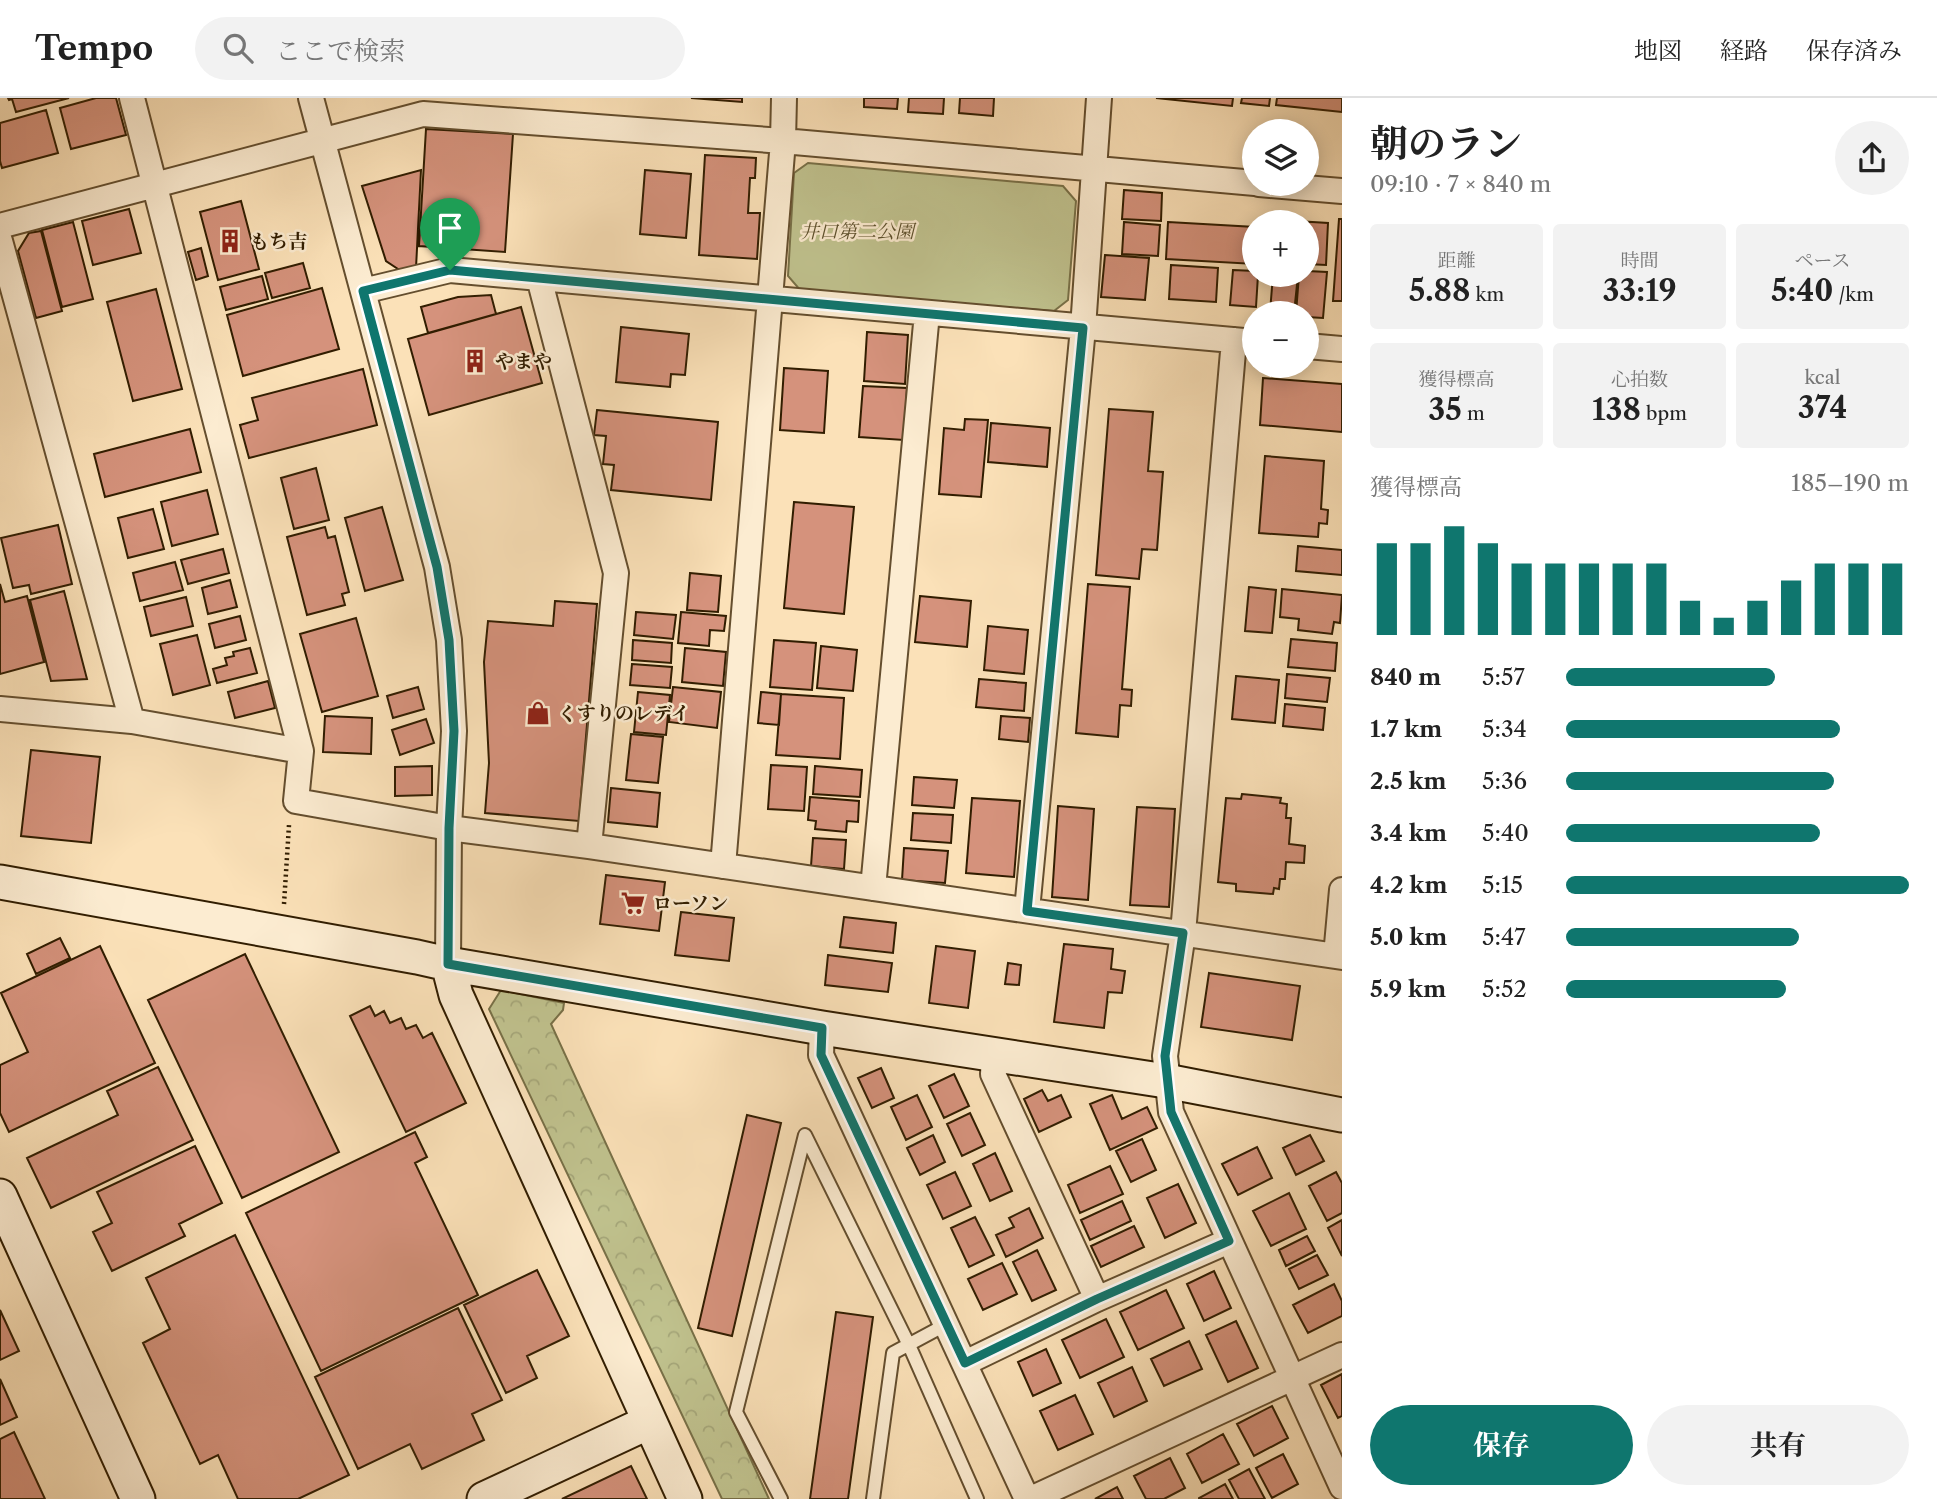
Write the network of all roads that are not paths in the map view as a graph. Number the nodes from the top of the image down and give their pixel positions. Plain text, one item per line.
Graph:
1 (132, 98) edge
2 (311, 98) edge
3 (783, 98) edge
4 (1099, 98) edge
5 (783, 141) junction
6 (323, 142) junction
7 (1095, 169) junction
8 (1242, 183) edge
9 (156, 185) junction
10 (1319, 189) edge
11 (1342, 191) edge
12 (0, 226) edge
13 (0, 241) edge
14 (539, 278) junction
15 (363, 291) junction
16 (769, 299) junction
17 (927, 313) junction
18 (1083, 328) junction
19 (1242, 341) edge
20 (1319, 347) edge
21 (1342, 349) edge
22 (1242, 360) edge
23 (0, 709) edge
24 (132, 721) junction
25 (301, 751) junction
26 (449, 828) junction
27 (589, 846) junction
28 (723, 866) junction
29 (0, 882) edge
30 (873, 888) junction
31 (1342, 890) edge
32 (1027, 911) junction
33 (1183, 933) junction
34 (1339, 956) edge
35 (448, 964) junction
36 (822, 1028) junction
37 (994, 1055) junction
38 (1167, 1082) junction
39 (1342, 1115) edge
40 (0, 1196) edge
41 (1229, 1241) junction
42 (1097, 1299) junction
43 (947, 1324) junction
44 (909, 1345) junction
45 (1342, 1354) edge
46 (965, 1363) junction
47 (1291, 1378) junction
48 (649, 1422) junction
49 (1342, 1488) edge
50 (138, 1499) edge
51 (484, 1499) edge
52 (685, 1499) edge
53 (782, 1499) edge
54 (873, 1499) edge
55 (977, 1499) edge
56 (1029, 1499) edge

1 - 9 street
2 - 6 street
3 - 5 street
4 - 7 street
5 - 6 street
5 - 7 street
5 - 16 street
6 - 9 street
6 - 15 street
7 - 8 street
7 - 18 street
9 - 12 street
9 - 25 street
10 - 11 street
13 - 24 street
14 - 15 street
14 - 16 street
14 - 27 street
15 - 26 street
16 - 17 street
16 - 28 street
17 - 18 street
17 - 30 street
18 - 19 street
18 - 32 street
20 - 21 street
22 - 33 street
23 - 24 street
24 - 25 street
25 - 26 street
26 - 27 street
26 - 35 street
27 - 28 street
28 - 30 street
29 - 35 street
30 - 32 street
31 - 34 street
32 - 33 street
33 - 34 street
33 - 38 street
35 - 36 street
35 - 48 street
36 - 37 street
36 - 43 street
37 - 38 street
37 - 42 street
38 - 39 street
38 - 41 street
40 - 50 street
41 - 42 street
41 - 47 street
42 - 46 street
43 - 44 lane
43 - 46 street
44 - 53 lane
44 - 54 lane
44 - 55 lane
45 - 47 street
46 - 56 street
47 - 49 street
47 - 56 street
48 - 51 street
48 - 52 street

